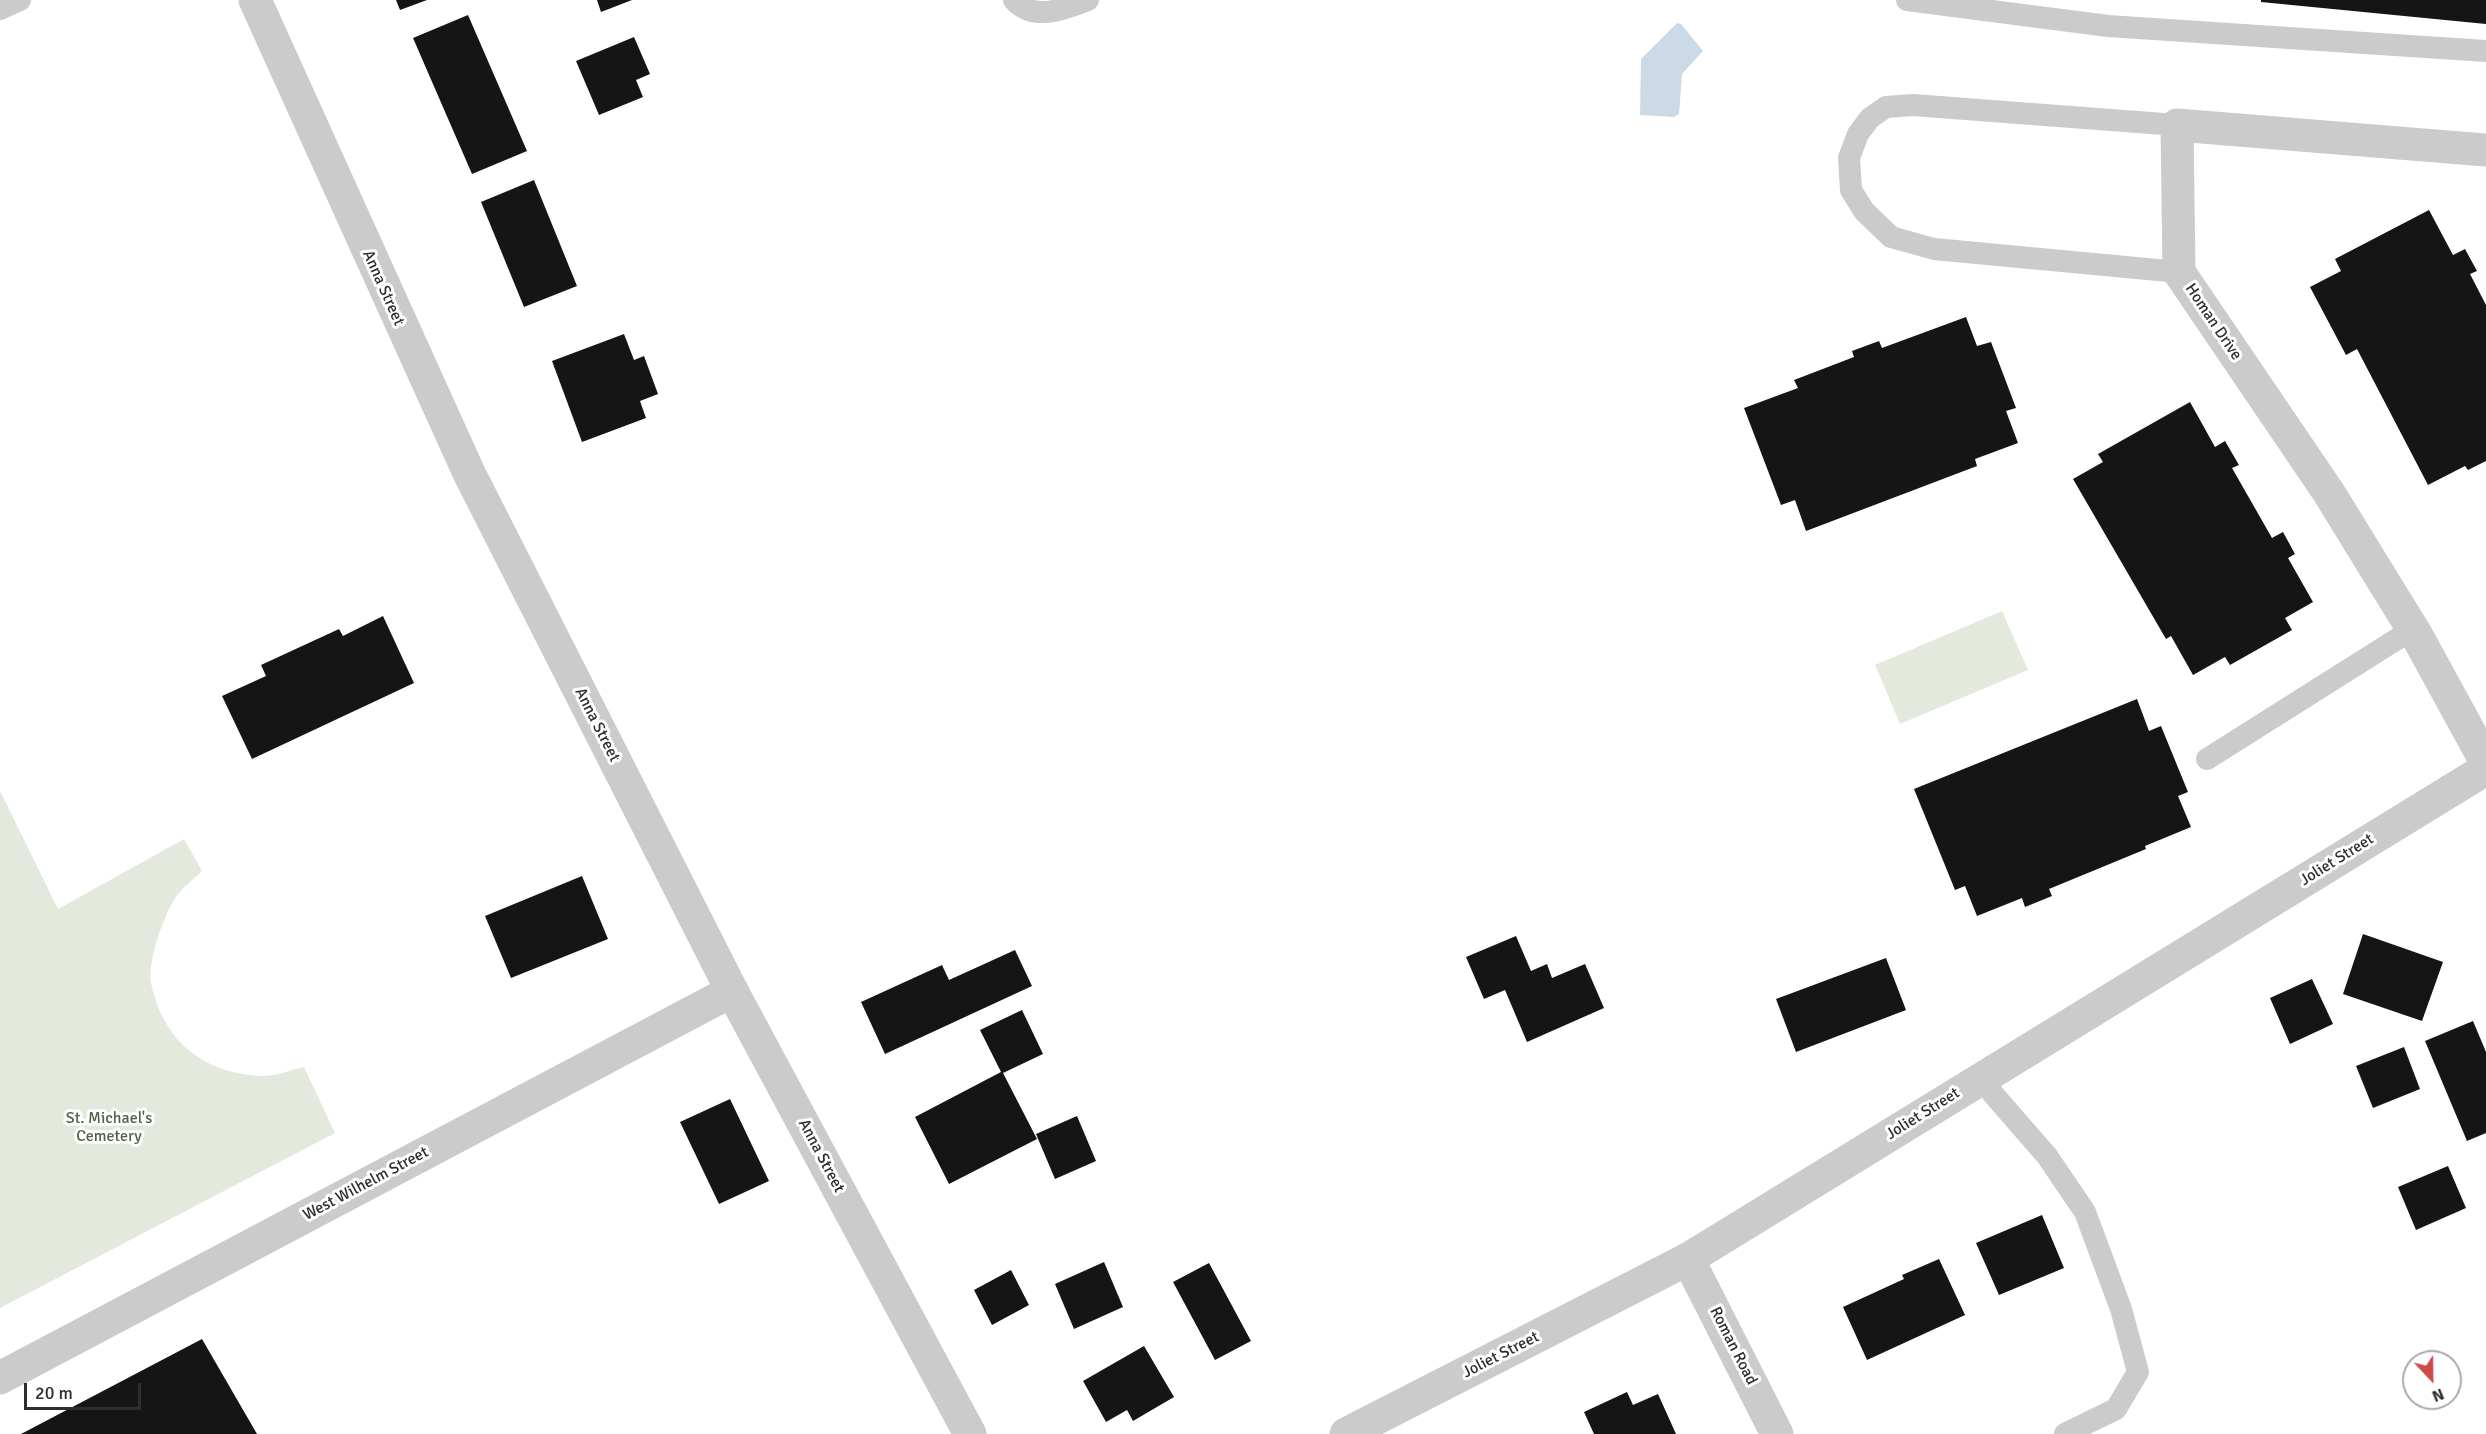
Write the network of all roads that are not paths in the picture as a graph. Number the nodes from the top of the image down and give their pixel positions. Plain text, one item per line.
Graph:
1 (20, 0) edge
2 (255, 0) edge
3 (1014, 0) edge
4 (1088, 0) edge
5 (1907, 0) edge
6 (0, 9) edge
7 (2486, 51) edge
8 (2177, 125) junction
9 (2486, 150) edge
10 (2179, 272) junction
11 (2413, 628) junction
12 (2207, 759) dead end
13 (2486, 762) edge
14 (2486, 769) edge
15 (732, 991) junction
16 (1980, 1079) junction
17 (1688, 1259) junction
18 (0, 1378) edge
19 (970, 1434) edge
20 (1346, 1434) edge
21 (1777, 1434) edge
22 (2065, 1434) edge

1 - 6 lane
2 - 15 street, Anna Street
3 - 4 lane
5 - 7 lane
8 - 9 street
8 - 10 street, Homan Drive
8 - 10 lane
10 - 11 street, Homan Drive
11 - 12 lane
11 - 13 street, Homan Drive
14 - 16 street, Joliet Street
15 - 18 street, West Wilhelm Street
15 - 19 street, Anna Street
16 - 17 street, Joliet Street
16 - 22 lane
17 - 20 street, Joliet Street
17 - 21 street, Roman Road

